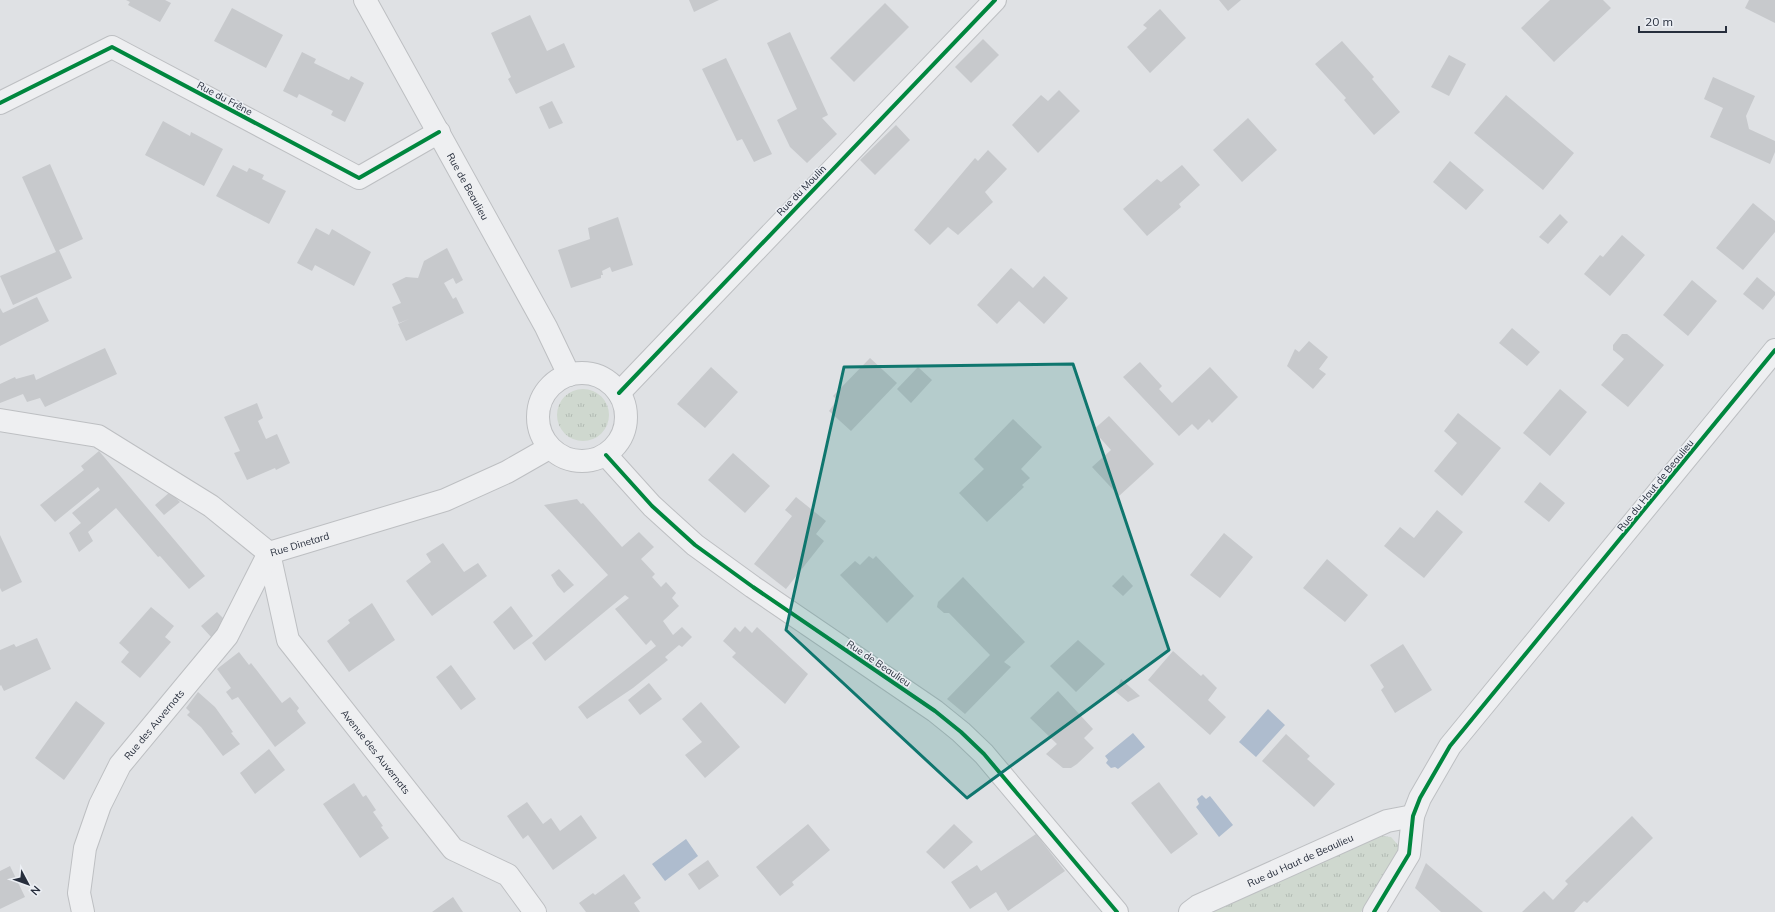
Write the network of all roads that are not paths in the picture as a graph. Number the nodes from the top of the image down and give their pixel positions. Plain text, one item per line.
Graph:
1 (365, 0) edge
2 (995, 0) edge
3 (0, 102) edge
4 (439, 132) junction
5 (1775, 350) edge
6 (569, 375) junction
7 (619, 393) junction
8 (0, 420) edge
9 (548, 448) junction
10 (606, 455) junction
11 (269, 554) junction
12 (1413, 816) junction
13 (83, 912) edge
14 (535, 912) edge
15 (1117, 912) edge
16 (1190, 912) edge
17 (1374, 912) edge

1 - 4 street, Rue de Beaulieu
2 - 7 street, Rue du Moulin
3 - 4 street, Rue du Frêne
4 - 6 street, Rue de Beaulieu
5 - 12 street, Rue du Haut de Beaulieu
6 - 7 street
6 - 9 street
7 - 10 street
8 - 11 street, Rue Dinetard
9 - 10 street
9 - 11 street, Rue Dinetard
10 - 15 street, Rue de Beaulieu
11 - 13 street, Rue des Auvernats
11 - 14 street, Avenue des Auvernats
12 - 16 street, Rue du Haut de Beaulieu
12 - 17 street, Rue du Haut de Beaulieu

